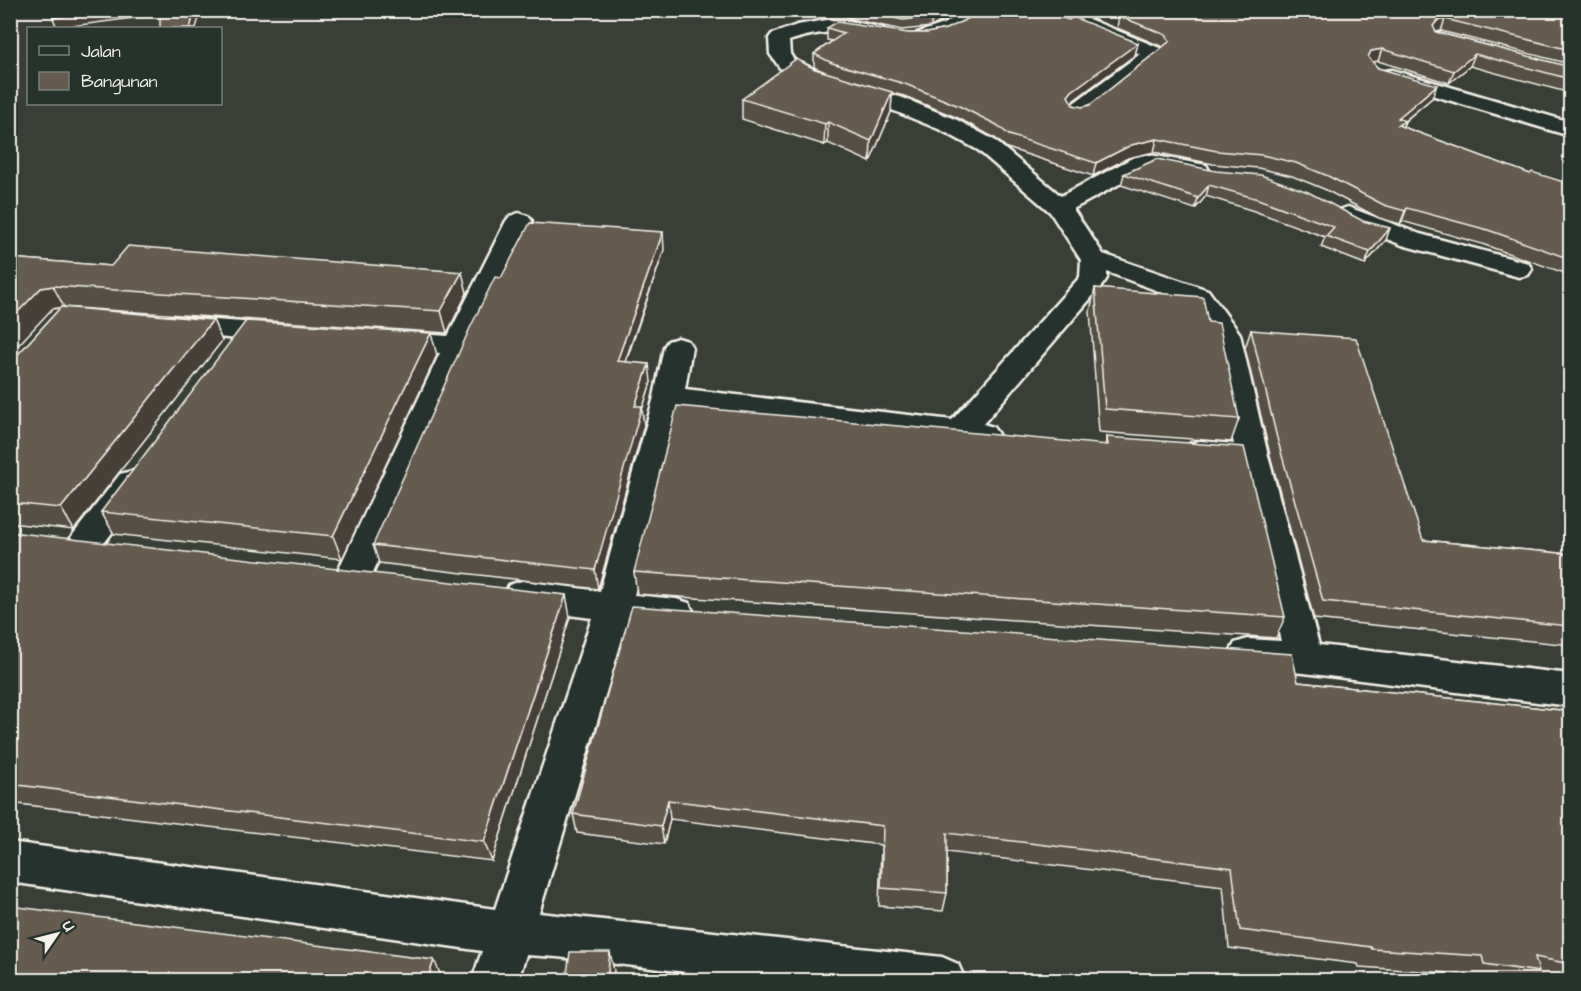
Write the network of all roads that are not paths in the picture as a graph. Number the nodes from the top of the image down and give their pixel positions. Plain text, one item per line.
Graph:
1 (982, 10) edge
2 (1039, 10) edge
3 (1377, 69) edge
4 (1079, 110) edge
5 (1570, 129) edge
6 (1222, 174) edge
7 (1330, 206) edge
8 (1059, 207) junction
9 (519, 221) dead end
10 (1094, 260) junction
11 (1519, 268) dead end
12 (144, 324) edge
13 (246, 332) junction
14 (305, 336) edge
15 (364, 339) edge
16 (458, 345) junction
17 (678, 347) dead end
18 (225, 360) edge
19 (669, 397) junction
20 (960, 431) junction
21 (1015, 438) edge
22 (1169, 450) edge
23 (1252, 456) junction
24 (147, 462) edge
25 (119, 549) edge
26 (318, 572) edge
27 (353, 577) junction
28 (389, 580) edge
29 (484, 591) edge
30 (613, 608) junction
31 (709, 615) edge
32 (1211, 651) edge
33 (1304, 658) junction
34 (1570, 690) edge
35 (10, 862) edge
36 (509, 933) junction
37 (495, 981) edge
38 (942, 981) edge

1 - 8 street
2 - 4 street
3 - 5 street
6 - 8 street
7 - 11 street
8 - 10 street
9 - 16 street
10 - 20 street
10 - 23 street
12 - 13 street
13 - 14 street
13 - 18 street
15 - 16 street
16 - 27 street
17 - 19 street
19 - 20 street
19 - 30 street
20 - 21 street
22 - 23 street
23 - 33 street
24 - 25 street
26 - 27 street
27 - 28 street
29 - 30 street
30 - 31 street
30 - 36 street
32 - 33 street
33 - 34 street
35 - 36 street
36 - 37 street
36 - 38 street

